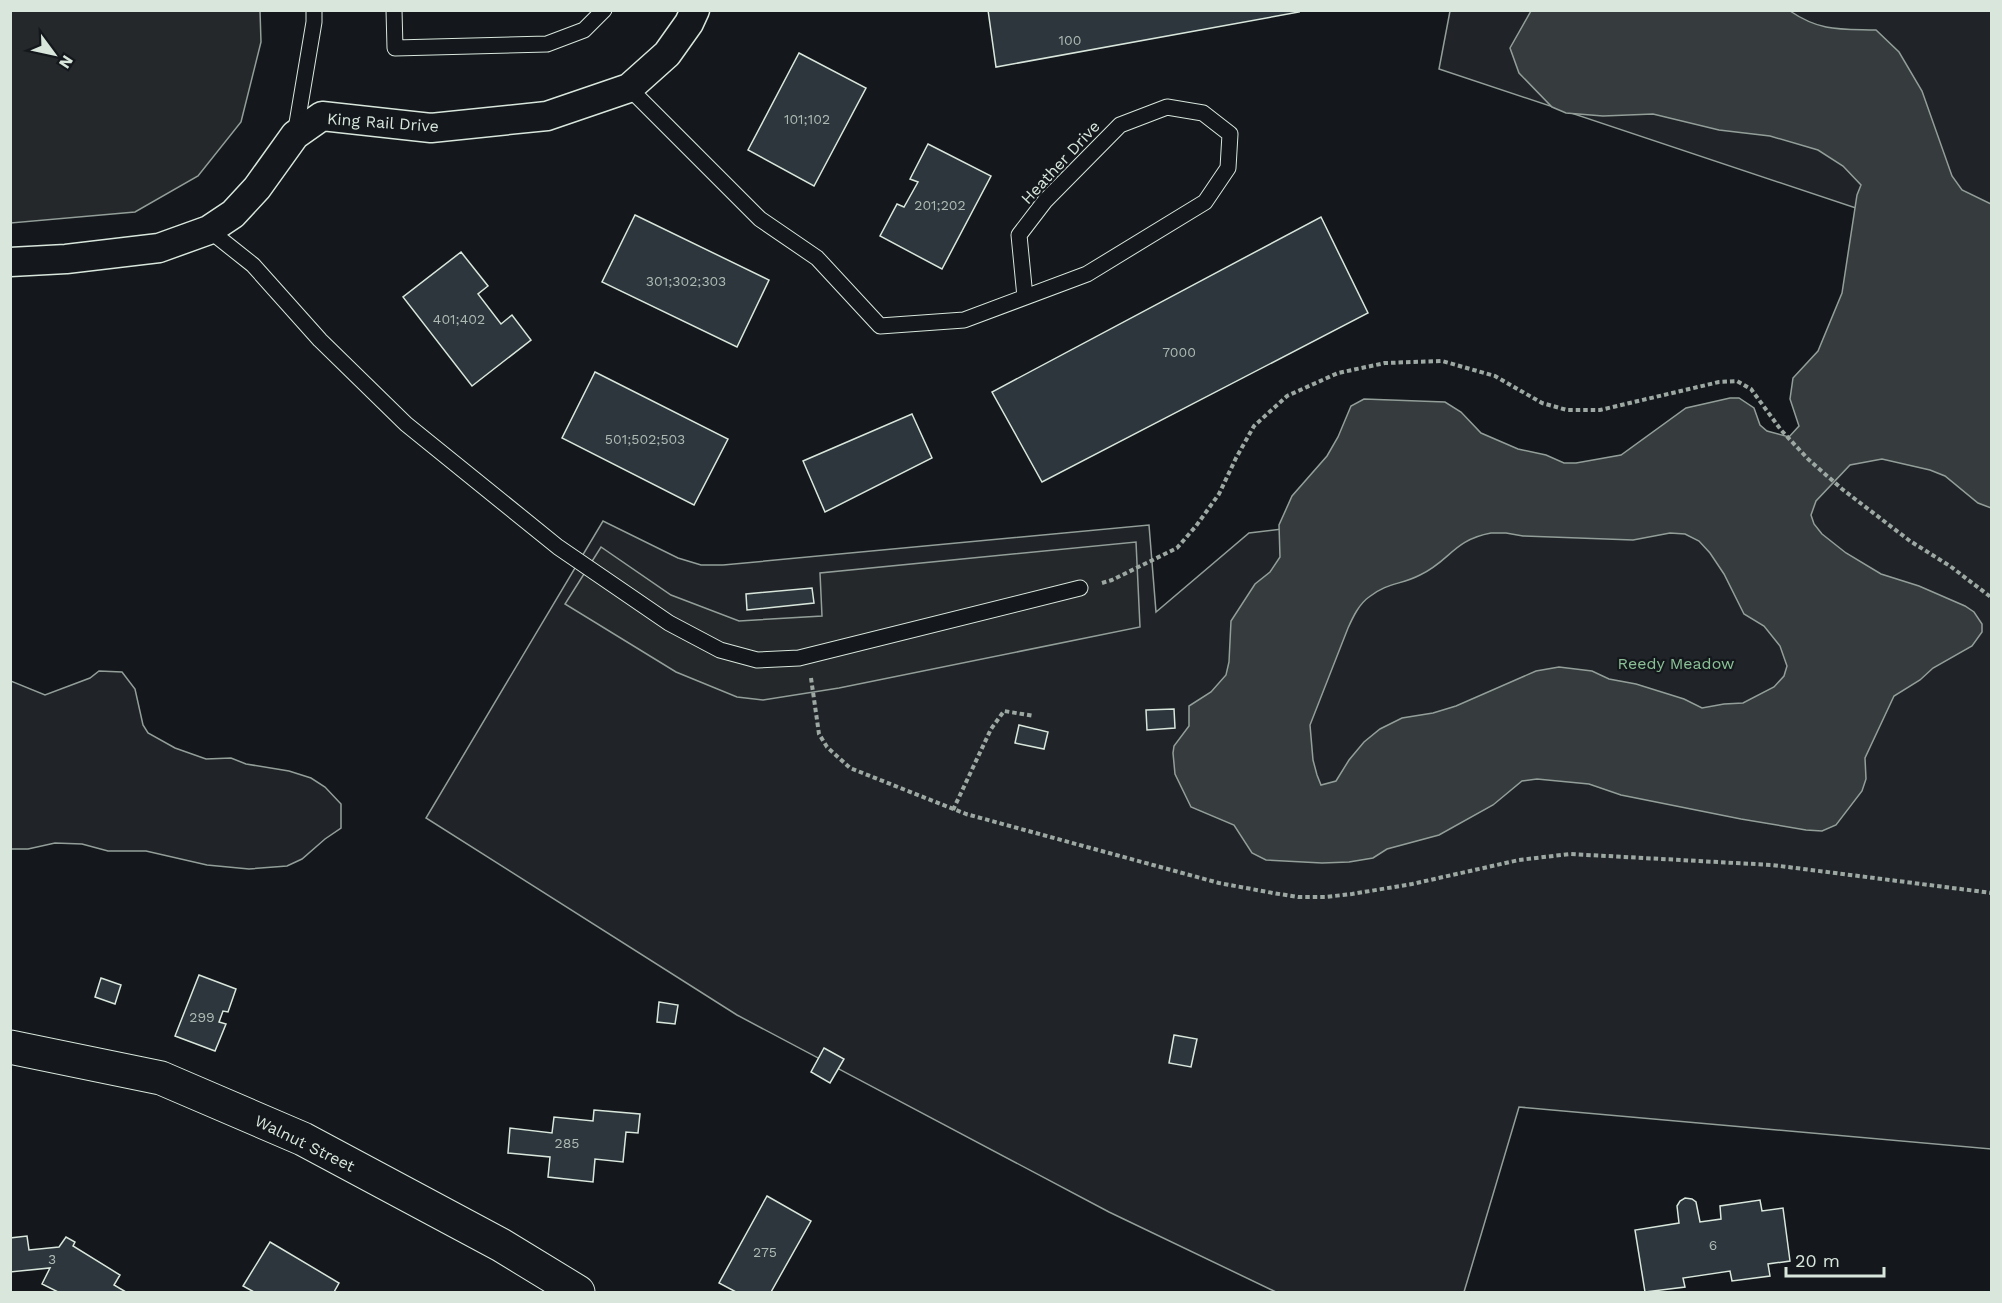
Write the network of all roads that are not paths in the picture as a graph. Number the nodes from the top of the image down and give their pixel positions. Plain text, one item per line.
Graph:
1 (314, 10) edge
2 (394, 10) edge
3 (604, 10) edge
4 (695, 10) edge
5 (629, 88) junction
6 (295, 135) junction
7 (209, 230) junction
8 (10, 262) edge
9 (1025, 297) junction
10 (1080, 588) road end
11 (10, 1047) edge
12 (578, 1293) edge

1 - 6 lane
2 - 3 lane
4 - 5 street, King Rail Drive
5 - 6 street, King Rail Drive
5 - 9 lane, Heather Drive
6 - 7 street, King Rail Drive
7 - 8 street, King Rail Drive
7 - 10 lane
9 - 9 lane, Heather Drive
11 - 12 main road, Walnut Street

